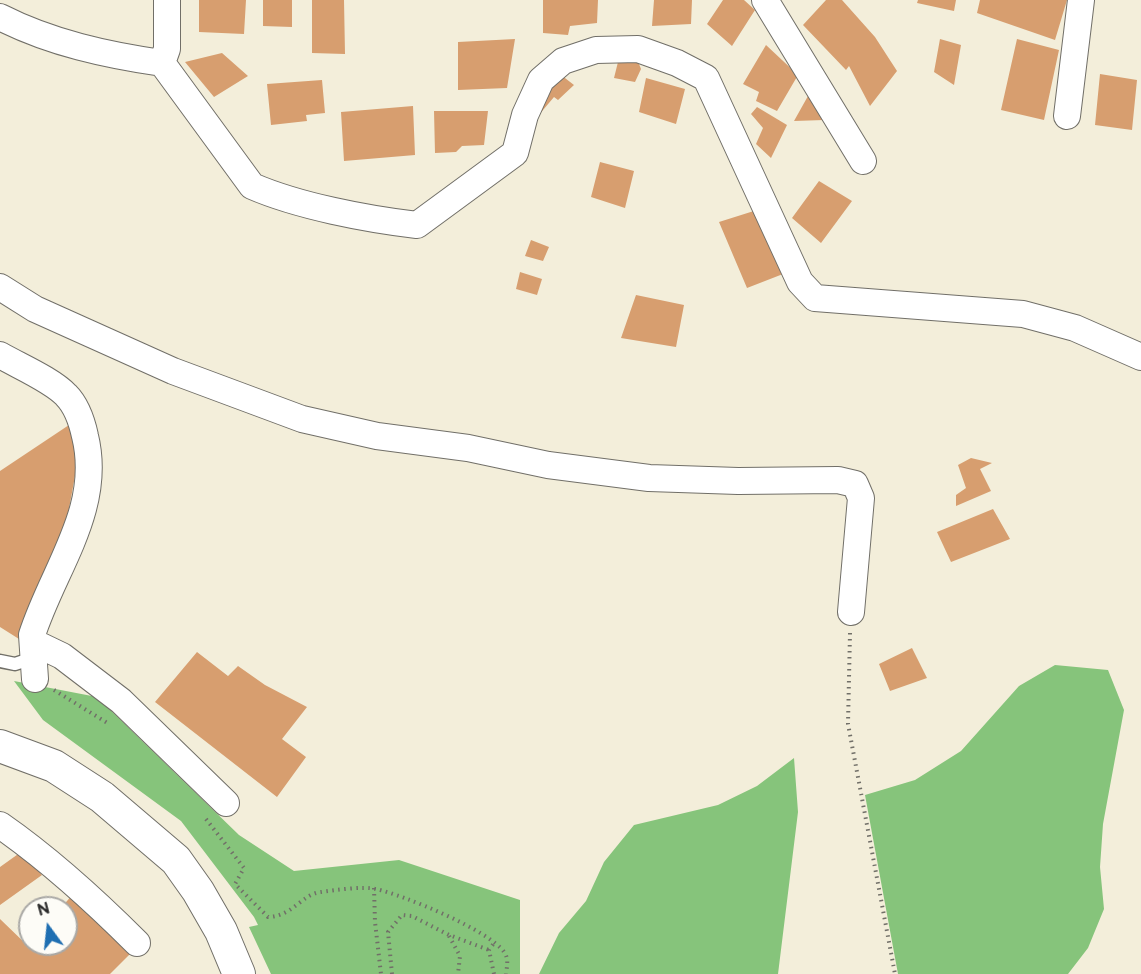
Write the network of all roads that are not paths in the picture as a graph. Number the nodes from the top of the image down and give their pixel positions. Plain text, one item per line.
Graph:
1 (167, 0) edge
2 (765, 0) edge
3 (1081, 0) edge
4 (0, 17) edge
5 (162, 63) junction
6 (1067, 116) dead end
7 (862, 161) dead end
8 (0, 286) edge
9 (0, 355) edge
10 (1141, 357) edge
11 (851, 612) road end
12 (33, 657) junction
13 (0, 661) edge
14 (0, 746) edge
15 (215, 810) road end
16 (0, 825) edge
17 (137, 943) dead end
18 (239, 974) edge

1 - 5 street
2 - 7 street
3 - 6 street
4 - 5 street
5 - 10 street
8 - 11 street
9 - 12 street
12 - 13 lane
12 - 15 street
14 - 18 street
16 - 17 street

